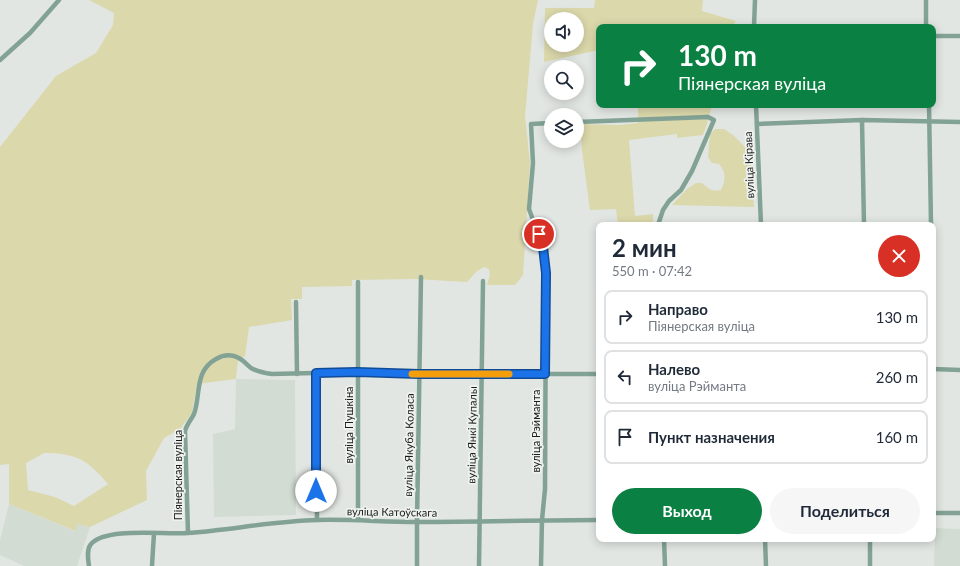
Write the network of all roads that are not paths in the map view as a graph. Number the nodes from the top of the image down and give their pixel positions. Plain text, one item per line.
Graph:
1 (59, 0) edge
2 (755, 0) edge
3 (926, 0) edge
4 (754, 24) edge
5 (926, 24) edge
6 (936, 36) edge
7 (960, 36) edge
8 (0, 60) edge
9 (756, 108) edge
10 (929, 108) edge
11 (862, 120) junction
12 (930, 120) junction
13 (584, 122) edge
14 (960, 122) edge
15 (544, 123) edge
16 (757, 124) junction
17 (659, 222) edge
18 (760, 222) edge
19 (864, 222) edge
20 (931, 222) edge
21 (421, 277) dead end
22 (483, 281) dead end
23 (358, 282) dead end
24 (296, 302) dead end
25 (936, 369) edge
26 (960, 370) edge
27 (357, 372) junction
28 (316, 373) junction
29 (297, 374) junction
30 (419, 374) junction
31 (482, 374) junction
32 (545, 374) junction
33 (596, 374) edge
34 (936, 513) edge
35 (960, 513) edge
36 (317, 520) junction
37 (358, 520) junction
38 (542, 520) junction
39 (596, 520) edge
40 (480, 521) junction
41 (417, 522) junction
42 (154, 533) junction
43 (188, 533) junction
44 (664, 542) edge
45 (765, 542) edge
46 (870, 542) edge
47 (89, 566) edge
48 (152, 566) edge
49 (417, 566) edge
50 (478, 566) edge
51 (541, 566) edge
52 (665, 566) edge
53 (766, 566) edge
54 (870, 566) edge

1 - 8 street
2 - 4 street
3 - 5 street
6 - 7 street
9 - 16 street, вуліца Кірава
10 - 12 street
11 - 12 street
11 - 16 street
11 - 19 street
12 - 14 street
12 - 20 street
13 - 17 street
15 - 32 street, вуліца Рэйманта
16 - 18 street, вуліца Кірава
21 - 30 street, вуліца Якуба Коласа
22 - 31 street, вуліца Янкі Купалы
23 - 27 street, вуліца Пушкіна
24 - 29 street
25 - 26 street
27 - 28 street, Піянерская вуліца
27 - 30 street, Піянерская вуліца
27 - 37 street, вуліца Пушкіна
28 - 29 street, Піянерская вуліца
28 - 36 street
29 - 43 street, Піянерская вуліца
30 - 31 street, Піянерская вуліца
30 - 41 street, вуліца Якуба Коласа
31 - 32 street, Піянерская вуліца
31 - 40 street, вуліца Янкі Купалы
32 - 33 street, Піянерская вуліца
32 - 38 street, вуліца Рэйманта
34 - 35 street
36 - 37 street, вуліца Катоўскага
36 - 43 street, вуліца Катоўскага
37 - 41 street, вуліца Катоўскага
38 - 39 street, вуліца Катоўскага
38 - 40 street, вуліца Катоўскага
38 - 51 street, вуліца Рэйманта
40 - 41 street, вуліца Катоўскага
40 - 50 street, вуліца Янкі Купалы
41 - 49 street, вуліца Якуба Коласа
42 - 43 street, вуліца Катоўскага
42 - 47 street, вуліца Катоўскага
42 - 48 street
44 - 52 street
45 - 53 street
46 - 54 street

